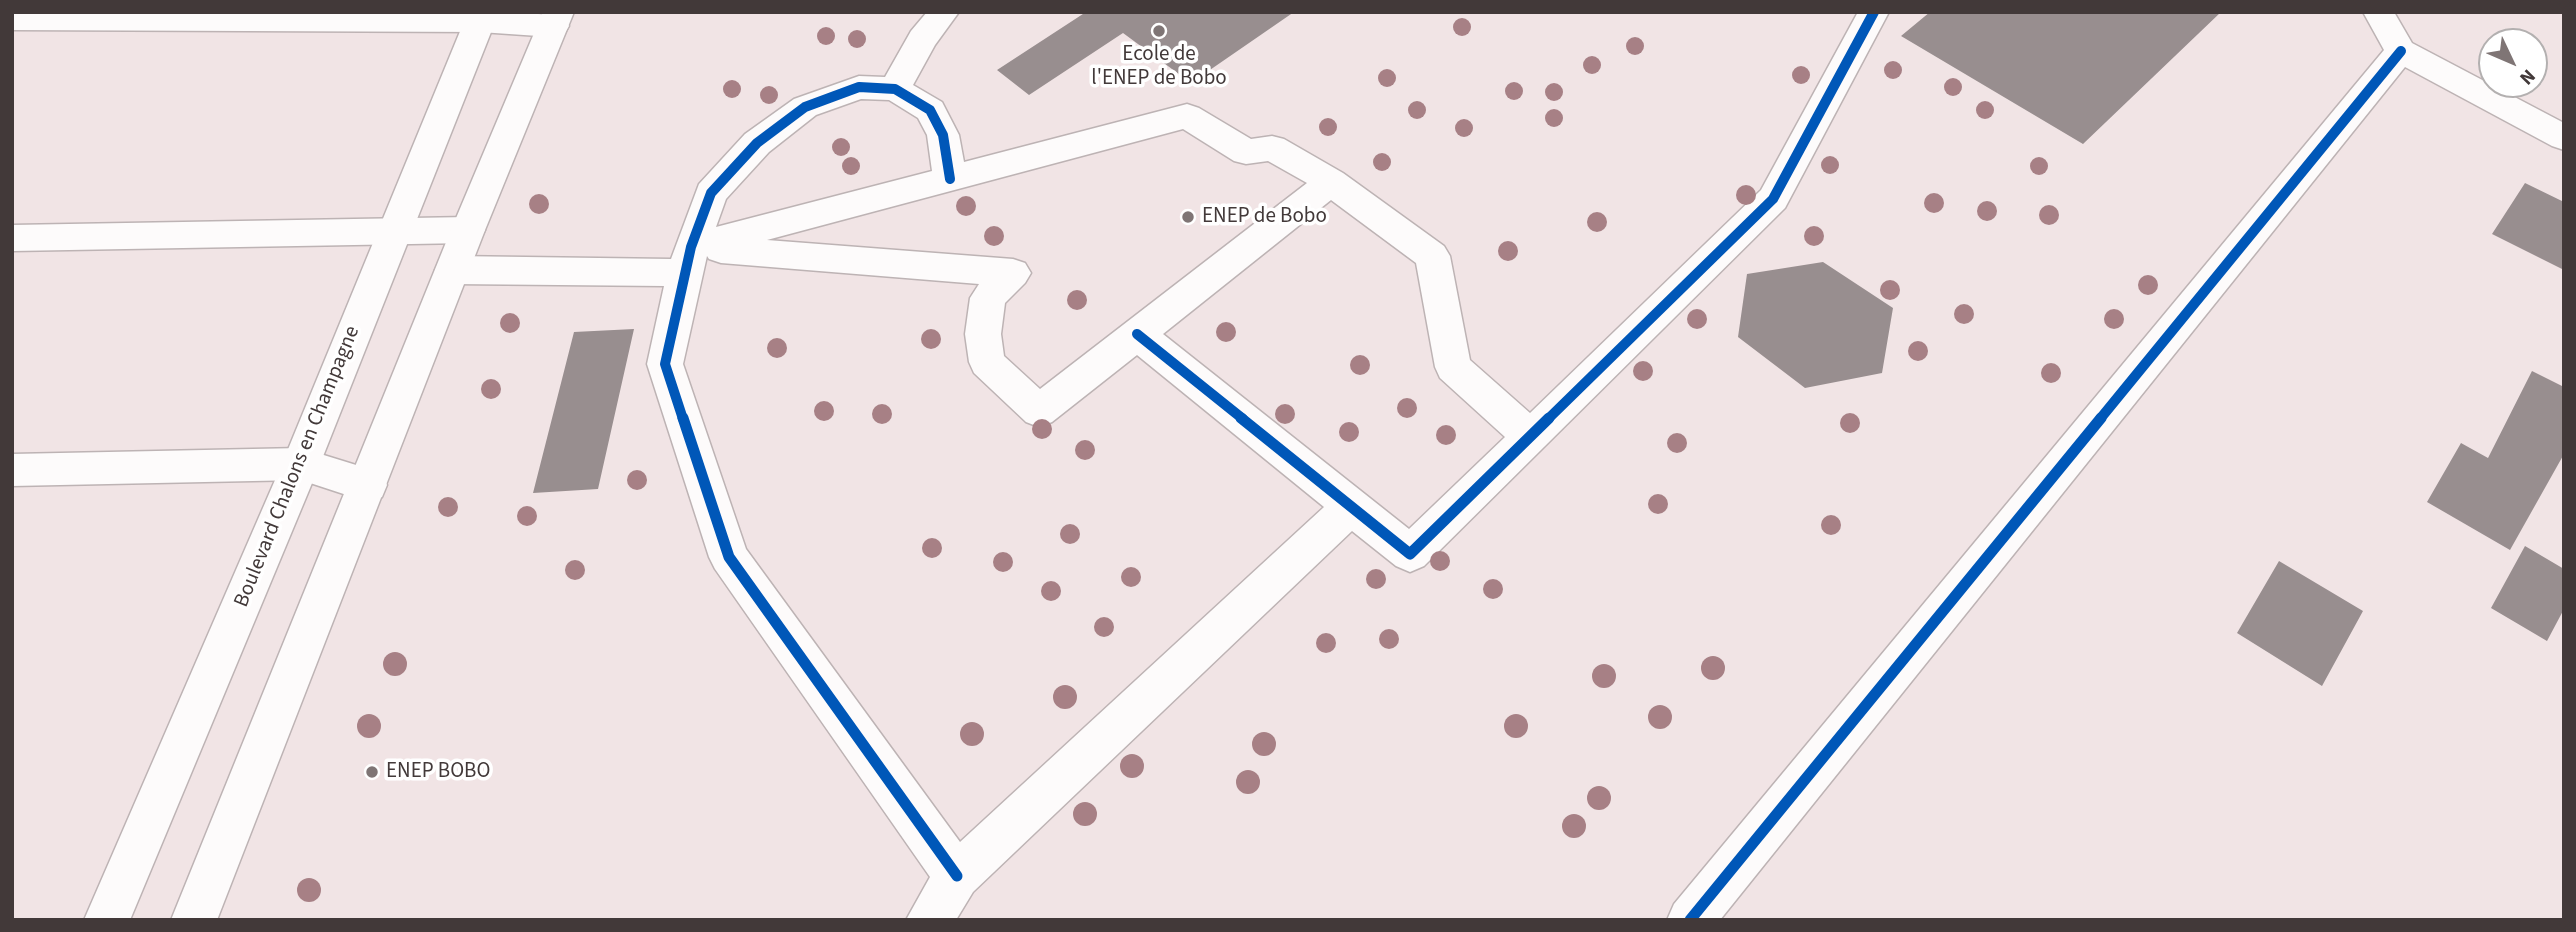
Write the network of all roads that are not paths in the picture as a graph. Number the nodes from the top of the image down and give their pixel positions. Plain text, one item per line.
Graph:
1 (944, 12) edge
2 (1874, 12) edge
3 (2378, 12) edge
4 (482, 16) edge
5 (12, 19) edge
6 (556, 19) edge
7 (2402, 51) junction
8 (895, 89) junction
9 (2564, 138) edge
10 (950, 179) junction
11 (1331, 182) junction
12 (396, 229) junction
13 (468, 230) junction
14 (12, 238) edge
15 (688, 260) junction
16 (453, 270) junction
17 (1137, 334) junction
18 (1531, 438) junction
19 (301, 464) junction
20 (12, 470) edge
21 (368, 485) junction
22 (1351, 507) junction
23 (957, 876) junction
24 (107, 920) edge
25 (194, 920) edge
26 (929, 920) edge
27 (1690, 920) edge

1 - 8 street
2 - 18 street
3 - 7 street
4 - 5 street
4 - 6 street
4 - 12 street, Boulevard Chalons en Champagne
6 - 13 street
7 - 9 street
7 - 27 street
8 - 10 street
8 - 15 street
10 - 11 street
10 - 15 street
11 - 17 street
11 - 18 street
12 - 13 street
12 - 14 street
12 - 19 street, Boulevard Chalons en Champagne
13 - 16 street
15 - 16 street
15 - 17 street
15 - 23 street
16 - 21 street
17 - 22 street
18 - 22 street
19 - 20 street
19 - 21 street
19 - 24 street, Boulevard Chalons en Champagne
21 - 25 street
22 - 23 street
23 - 26 street

